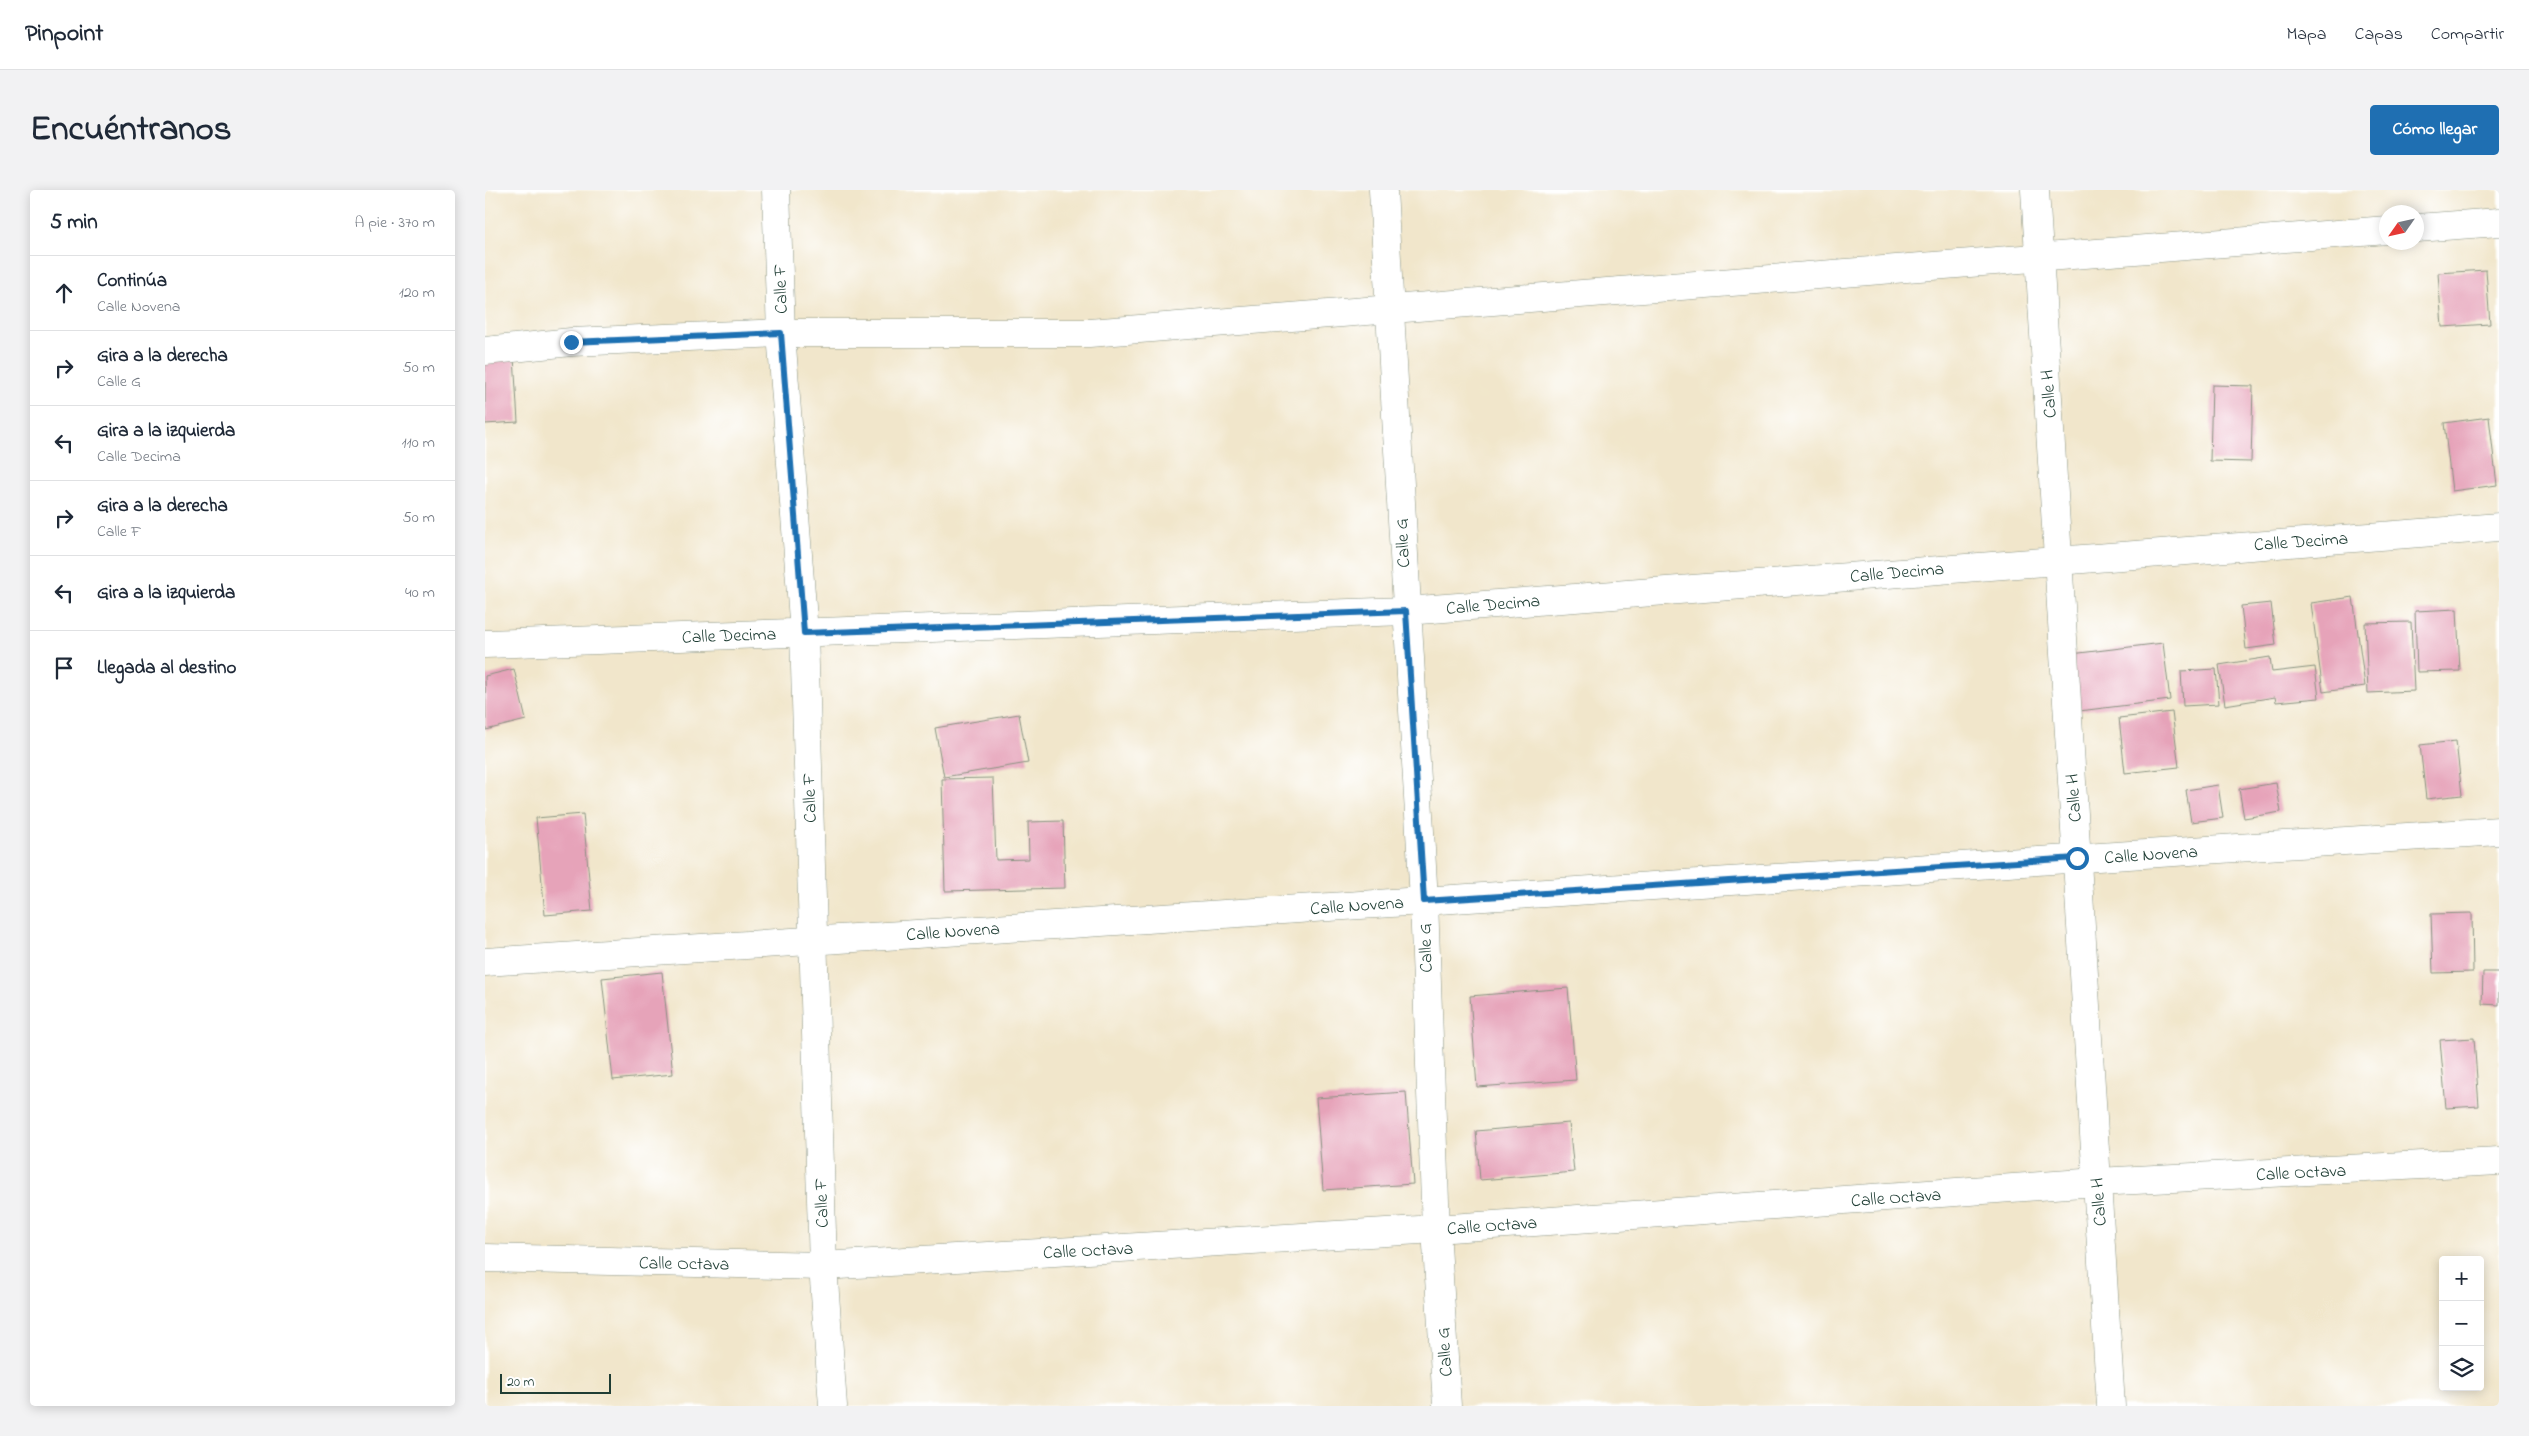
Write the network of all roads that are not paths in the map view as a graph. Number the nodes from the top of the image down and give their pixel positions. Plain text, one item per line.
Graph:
1 (776, 190) edge
2 (1383, 190) edge
3 (2035, 190) edge
4 (2499, 222) edge
5 (2424, 227) edge
6 (2379, 231) edge
7 (2039, 258) junction
8 (1391, 308) junction
9 (781, 333) junction
10 (485, 351) edge
11 (2499, 527) edge
12 (2058, 559) junction
13 (1406, 611) junction
14 (804, 633) junction
15 (485, 644) edge
16 (2499, 831) edge
17 (2077, 858) junction
18 (1424, 901) junction
19 (813, 940) junction
20 (485, 962) edge
21 (2499, 1161) edge
22 (2097, 1182) junction
23 (1436, 1229) junction
24 (485, 1258) edge
25 (823, 1266) junction
26 (833, 1406) edge
27 (1447, 1406) edge
28 (2111, 1406) edge

1 - 9 street, Calle F
2 - 8 street, Calle G
3 - 7 street, Calle H
4 - 5 street
6 - 7 street
7 - 8 street
7 - 12 street, Calle H
8 - 9 street
8 - 13 street, Calle G
9 - 10 street
9 - 14 street, Calle F
11 - 12 street, Calle Decima
12 - 13 street, Calle Decima
12 - 17 street, Calle H
13 - 14 street, Calle Decima
13 - 18 street, Calle G
14 - 15 street, Calle Decima
14 - 19 street, Calle F
16 - 17 street, Calle Novena
17 - 18 street, Calle Novena
17 - 22 street, Calle H
18 - 19 street, Calle Novena
18 - 23 street, Calle G
19 - 20 street, Calle Novena
19 - 25 street, Calle F
21 - 22 street, Calle Octava
22 - 23 street, Calle Octava
22 - 28 street, Calle H
23 - 25 street, Calle Octava
23 - 27 street, Calle G
24 - 25 street, Calle Octava
25 - 26 street, Calle F

